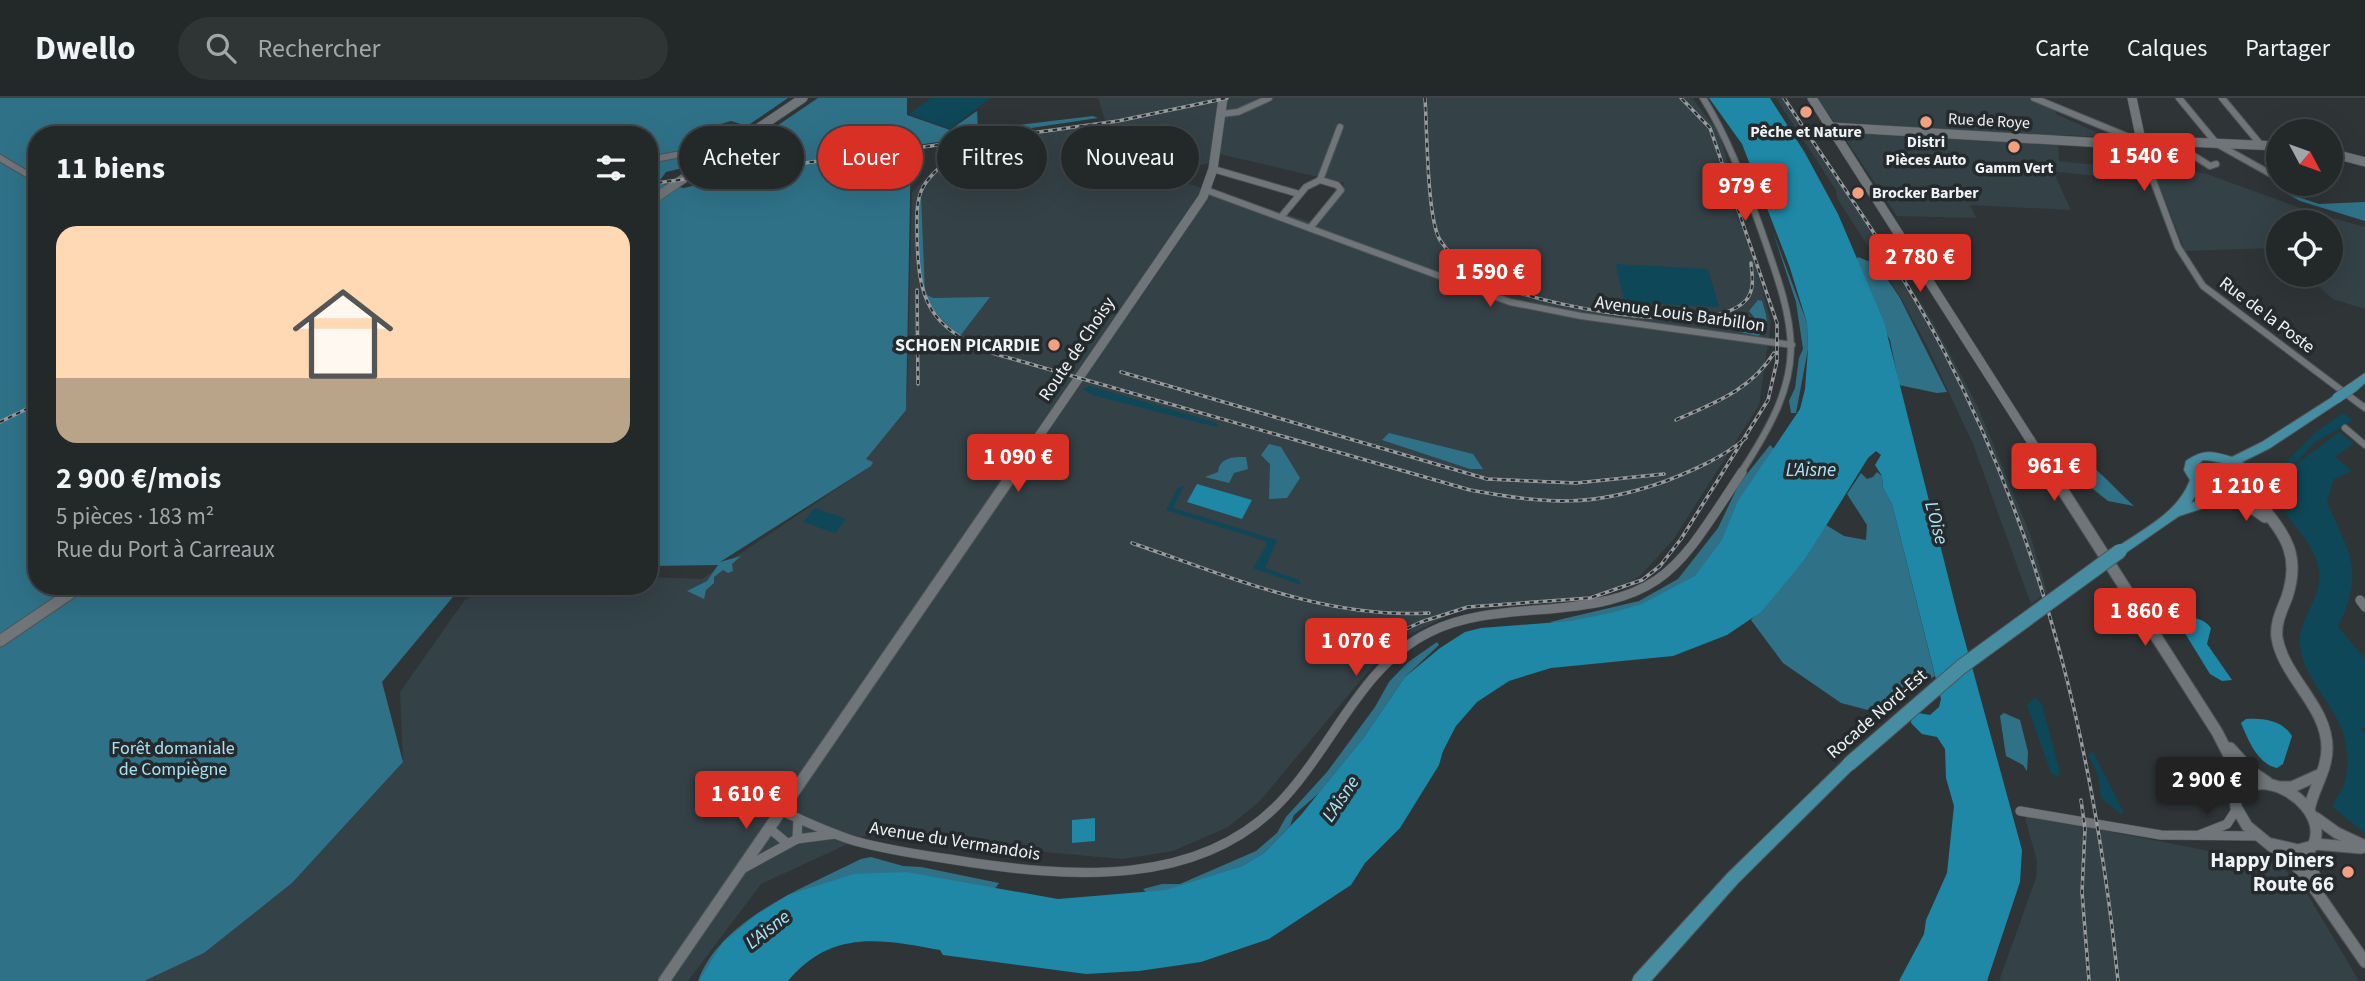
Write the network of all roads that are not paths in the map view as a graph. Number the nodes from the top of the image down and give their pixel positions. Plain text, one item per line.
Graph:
1 (803, 98) edge
2 (1269, 98) edge
3 (1703, 98) edge
4 (1812, 98) edge
5 (2034, 98) edge
6 (2132, 98) edge
7 (2179, 98) edge
8 (2222, 98) edge
9 (1223, 99) edge
10 (1220, 118) junction
11 (762, 126) edge
12 (1339, 127) dead end
13 (1830, 127) junction
14 (2139, 140) junction
15 (2172, 142) junction
16 (2217, 144) junction
17 (2116, 145) junction
18 (2261, 145) junction
19 (2266, 145) edge
20 (679, 154) edge
21 (2343, 156) edge
22 (0, 158) edge
23 (658, 158) edge
24 (2365, 162) edge
25 (2216, 164) dead end
26 (1213, 169) junction
27 (2266, 171) edge
28 (28, 175) edge
29 (1320, 180) junction
30 (679, 182) edge
31 (1206, 190) junction
32 (1299, 194) junction
33 (658, 196) edge
34 (1282, 217) junction
35 (1310, 228) junction
36 (1911, 252) junction
37 (1941, 253) dead end
38 (1792, 345) junction
39 (2365, 377) edge
40 (2365, 408) edge
41 (2345, 428) dead end
42 (2266, 445) junction
43 (2365, 445) edge
44 (2232, 462) junction
45 (2249, 474) junction
46 (2196, 480) junction
47 (2252, 494) junction
48 (2232, 497) junction
49 (2173, 513) junction
50 (2273, 523) junction
51 (2120, 551) joint
52 (68, 595) edge
53 (0, 641) edge
54 (2217, 732) junction
55 (2321, 774) junction
56 (2274, 786) junction
57 (2239, 788) junction
58 (2236, 810) junction
59 (781, 811) junction
60 (2020, 811) dead end
61 (2312, 814) junction
62 (798, 818) junction
63 (769, 828) junction
64 (841, 834) junction
65 (2259, 836) junction
66 (2193, 837) junction
67 (792, 841) junction
68 (2272, 844) junction
69 (2312, 846) junction
70 (2365, 847) edge
71 (740, 871) junction
72 (2326, 903) junction
73 (2365, 962) edge
74 (664, 981) edge
75 (1640, 981) edge

1 - 11 main road
2 - 10 street
3 - 38 street, Avenue du Vermandois
4 - 13 main road
5 - 14 street
6 - 14 main road
7 - 16 street
8 - 18 street
9 - 10 main road, Route de Choisy
10 - 26 main road, Route de Choisy
12 - 29 street
13 - 17 main road, Rue de Roye
13 - 36 main road
14 - 15 main road
14 - 17 main road
15 - 16 main road
15 - 25 street
16 - 18 main road
16 - 27 street
17 - 40 street, Rue de la Poste
18 - 19 main road
20 - 23 street
21 - 24 main road
22 - 28 street
26 - 31 main road, Route de Choisy
26 - 32 street
29 - 32 street
29 - 35 street
30 - 33 main road
31 - 34 street, Avenue Louis Barbillon
31 - 59 main road, Route de Choisy
32 - 34 street
34 - 35 street, Avenue Louis Barbillon
35 - 38 street, Avenue Louis Barbillon
36 - 37 street
36 - 54 main road
38 - 64 street, Avenue du Vermandois
39 - 42 main road, bridge
41 - 43 street
42 - 44 main road
42 - 45 main road
44 - 45 main road
44 - 46 main road, Rocade Nord-Est
45 - 47 main road
46 - 48 main road
46 - 49 main road, Rocade Nord-Est
47 - 48 main road
47 - 50 main road
48 - 49 main road, Rocade Nord-Est
48 - 50 main road
49 - 51 main road, Rocade Nord-Est
50 - 55 main road
51 - 75 main road, Rocade Nord-Est, bridge
52 - 53 main road
54 - 56 main road
54 - 57 main road
55 - 56 main road
55 - 61 main road
56 - 57 main road
56 - 61 main road
57 - 58 main road
58 - 65 main road
58 - 66 street
59 - 62 street, Avenue du Vermandois
59 - 63 main road, Route de Choisy
60 - 66 street
61 - 69 main road
61 - 70 main road
62 - 64 street, Avenue du Vermandois
62 - 67 street
63 - 67 street
63 - 71 main road, Route de Choisy
64 - 67 street
65 - 66 street
65 - 68 main road
67 - 71 street
68 - 69 main road
68 - 72 main road
69 - 70 main road
69 - 72 main road
71 - 74 main road, Route de Choisy
72 - 73 main road

